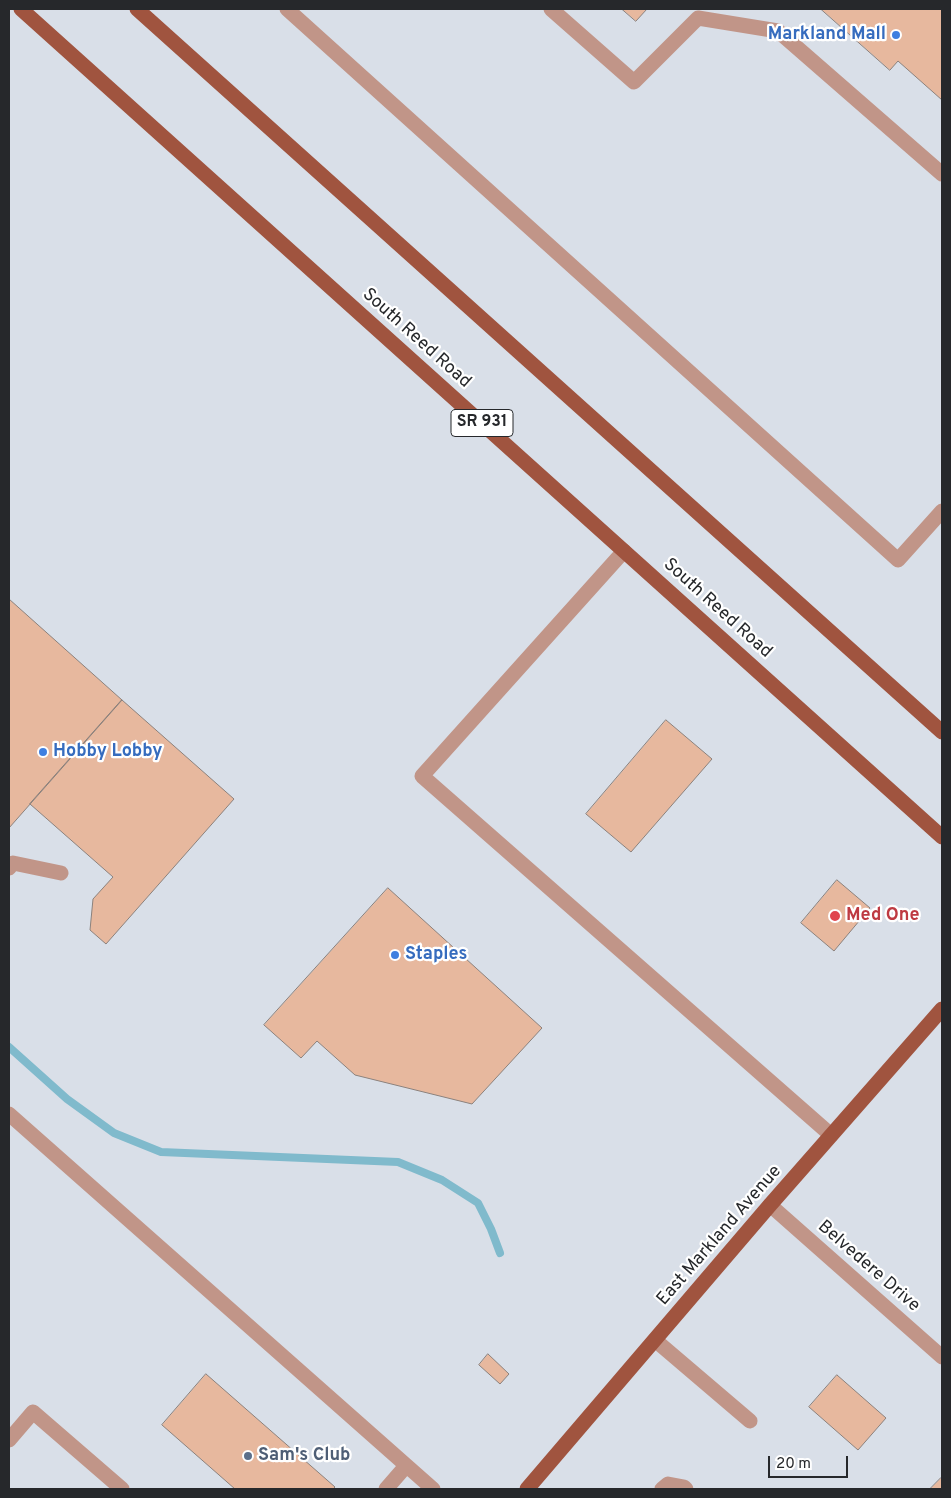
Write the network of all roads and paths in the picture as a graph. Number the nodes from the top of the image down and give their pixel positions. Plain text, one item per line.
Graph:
1 (21, 9) edge
2 (138, 9) edge
3 (287, 9) edge
4 (551, 9) edge
5 (942, 174) edge
6 (942, 511) edge
7 (624, 551) junction
8 (942, 732) edge
9 (942, 837) edge
10 (9, 868) edge
11 (61, 873) dead end
12 (942, 1008) edge
13 (9, 1114) edge
14 (831, 1135) junction
15 (770, 1205) junction
16 (655, 1340) junction
17 (942, 1357) edge
18 (750, 1421) dead end
19 (9, 1440) edge
20 (406, 1466) junction
21 (122, 1489) edge
22 (386, 1489) edge
23 (433, 1489) edge
24 (527, 1489) edge
25 (662, 1489) edge
26 (686, 1489) edge

1 - 7 main road, South Reed Road / SR 931
2 - 8 main road
3 - 6 lane
4 - 5 lane
7 - 9 main road, South Reed Road / SR 931
7 - 14 lane
10 - 11 lane
12 - 14 main road, East Markland Avenue
13 - 20 lane
14 - 15 main road, East Markland Avenue
15 - 16 main road, East Markland Avenue
15 - 17 lane, Belvedere Drive
16 - 18 lane
16 - 24 main road, East Markland Avenue
19 - 21 lane
20 - 22 lane
20 - 23 lane
25 - 26 lane

